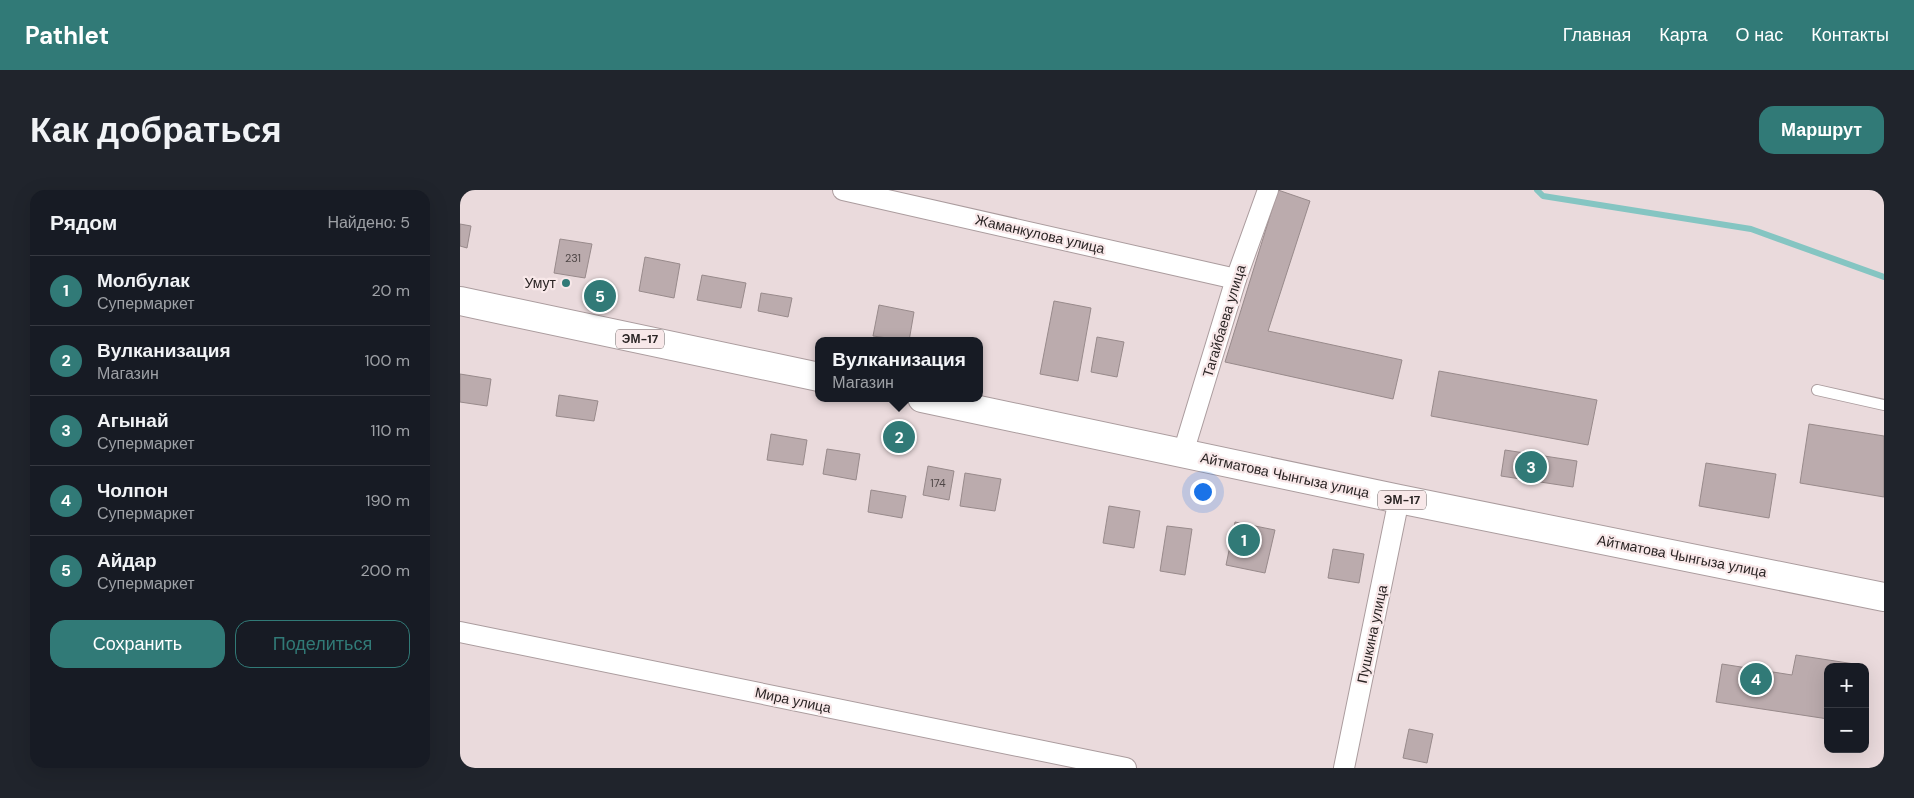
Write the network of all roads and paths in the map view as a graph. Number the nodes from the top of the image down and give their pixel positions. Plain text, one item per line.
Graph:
1 (843, 190) edge
2 (1268, 190) edge
3 (1236, 279) junction
4 (460, 301) edge
5 (815, 375) edge
6 (1817, 390) dead end
7 (941, 402) edge
8 (1884, 405) edge
9 (1183, 454) junction
10 (1399, 500) junction
11 (1884, 597) edge
12 (460, 632) edge
13 (1126, 768) edge
14 (1344, 768) edge

1 - 3 street, Жаманкулова улица
2 - 3 street, Тагайбаева улица
3 - 9 street, Тагайбаева улица
4 - 5 highway, ЭМ-17
6 - 8 lane
7 - 9 highway, Айтматова Чынгыза улица / ЭМ-17
9 - 10 highway, Айтматова Чынгыза улица / ЭМ-17
10 - 11 highway, Айтматова Чынгыза улица / ЭМ-17
10 - 14 street, Пушкина улица
12 - 13 street, Мира улица

